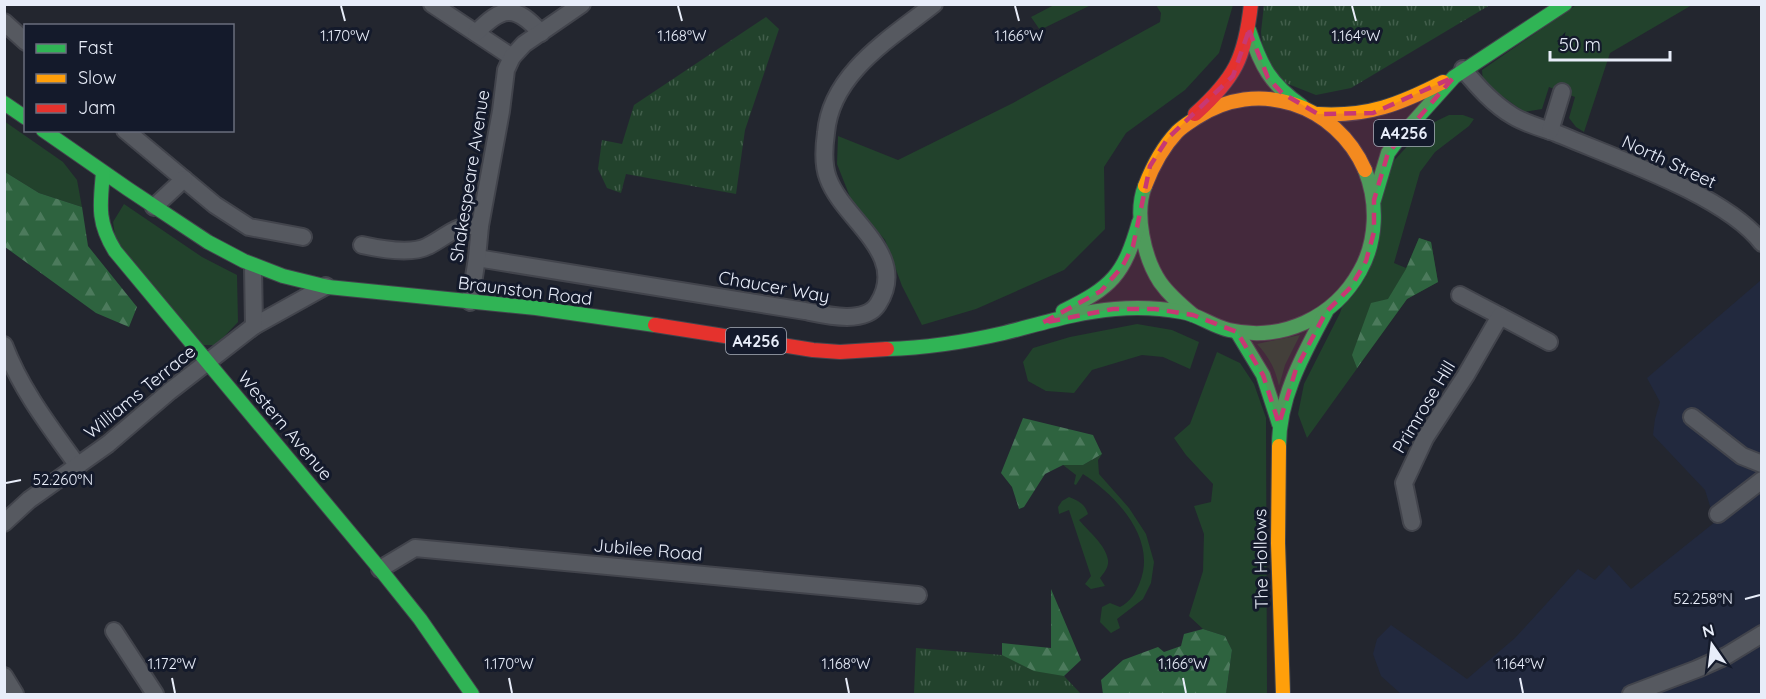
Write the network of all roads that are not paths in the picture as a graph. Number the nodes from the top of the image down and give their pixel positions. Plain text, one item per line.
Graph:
1 (432, 4) edge
2 (582, 4) edge
3 (934, 4) edge
4 (1251, 4) edge
5 (1565, 4) edge
6 (4, 22) edge
7 (1248, 30) junction
8 (476, 33) junction
9 (541, 33) junction
10 (24, 40) edge
11 (512, 57) junction
12 (1459, 73) junction
13 (1562, 92) dead end
14 (4, 103) edge
15 (1302, 106) junction
16 (1318, 114) junction
17 (24, 117) edge
18 (1189, 119) junction
19 (1550, 131) junction
20 (46, 132) edge
21 (127, 132) edge
22 (103, 173) junction
23 (184, 179) junction
24 (1374, 200) junction
25 (154, 207) junction
26 (1139, 221) junction
27 (480, 226) junction
28 (303, 237) dead end
29 (1761, 243) edge
30 (362, 245) dead end
31 (477, 258) junction
32 (254, 267) junction
33 (326, 286) junction
34 (1460, 295) dead end
35 (470, 302) junction
36 (1326, 312) junction
37 (1193, 315) junction
38 (1500, 316) junction
39 (1042, 323) junction
40 (254, 326) junction
41 (1237, 332) junction
42 (1550, 342) dead end
43 (4, 345) edge
44 (208, 362) junction
45 (1692, 417) dead end
46 (1279, 424) junction
47 (1761, 464) edge
48 (78, 466) junction
49 (1761, 480) edge
50 (1718, 514) dead end
51 (1412, 522) dead end
52 (4, 523) edge
53 (380, 568) junction
54 (918, 595) dead end
55 (114, 631) dead end
56 (1761, 634) edge
57 (4, 676) edge
58 (15, 694) edge
59 (154, 694) edge
60 (472, 694) edge
61 (1283, 694) edge
62 (1631, 694) edge

1 - 8 street
2 - 9 street
3 - 31 street, Chaucer Way
4 - 7 main road
5 - 12 main road, A4256
6 - 10 street
7 - 15 main road
7 - 18 main road
8 - 9 street
8 - 11 street
9 - 11 street
11 - 27 street, Shakespeare Avenue
12 - 16 main road, A4256
12 - 19 street, North Street
12 - 24 main road, A4256
13 - 19 street
14 - 17 main road
15 - 16 main road
15 - 18 main road
16 - 24 main road
18 - 26 main road
19 - 29 street, North Street
20 - 22 main road, Braunston Road
21 - 23 street
22 - 25 main road, Braunston Road
22 - 44 main road, Western Avenue
23 - 25 street
23 - 28 street
24 - 36 main road
25 - 32 main road, Braunston Road
26 - 37 main road
26 - 39 main road, Braunston Road / A4256
27 - 30 street
27 - 31 street, Shakespeare Avenue
31 - 35 street, Shakespeare Avenue
32 - 33 main road, Braunston Road
32 - 40 street
33 - 35 main road, Braunston Road
33 - 40 street, Williams Terrace
34 - 38 street
35 - 39 main road, Braunston Road / A4256
36 - 41 main road
36 - 46 main road
37 - 39 main road, Braunston Road / A4256
37 - 41 main road
38 - 42 street
38 - 51 street, Primrose Hill
40 - 44 street, Williams Terrace
41 - 46 main road
43 - 48 street
44 - 48 street, Williams Terrace
44 - 53 main road, Western Avenue
45 - 47 street
46 - 61 main road, The Hollows
48 - 52 street, Williams Terrace
49 - 50 street
53 - 54 street, Jubilee Road
53 - 60 main road, Western Avenue
55 - 59 street
56 - 62 street
57 - 58 street

